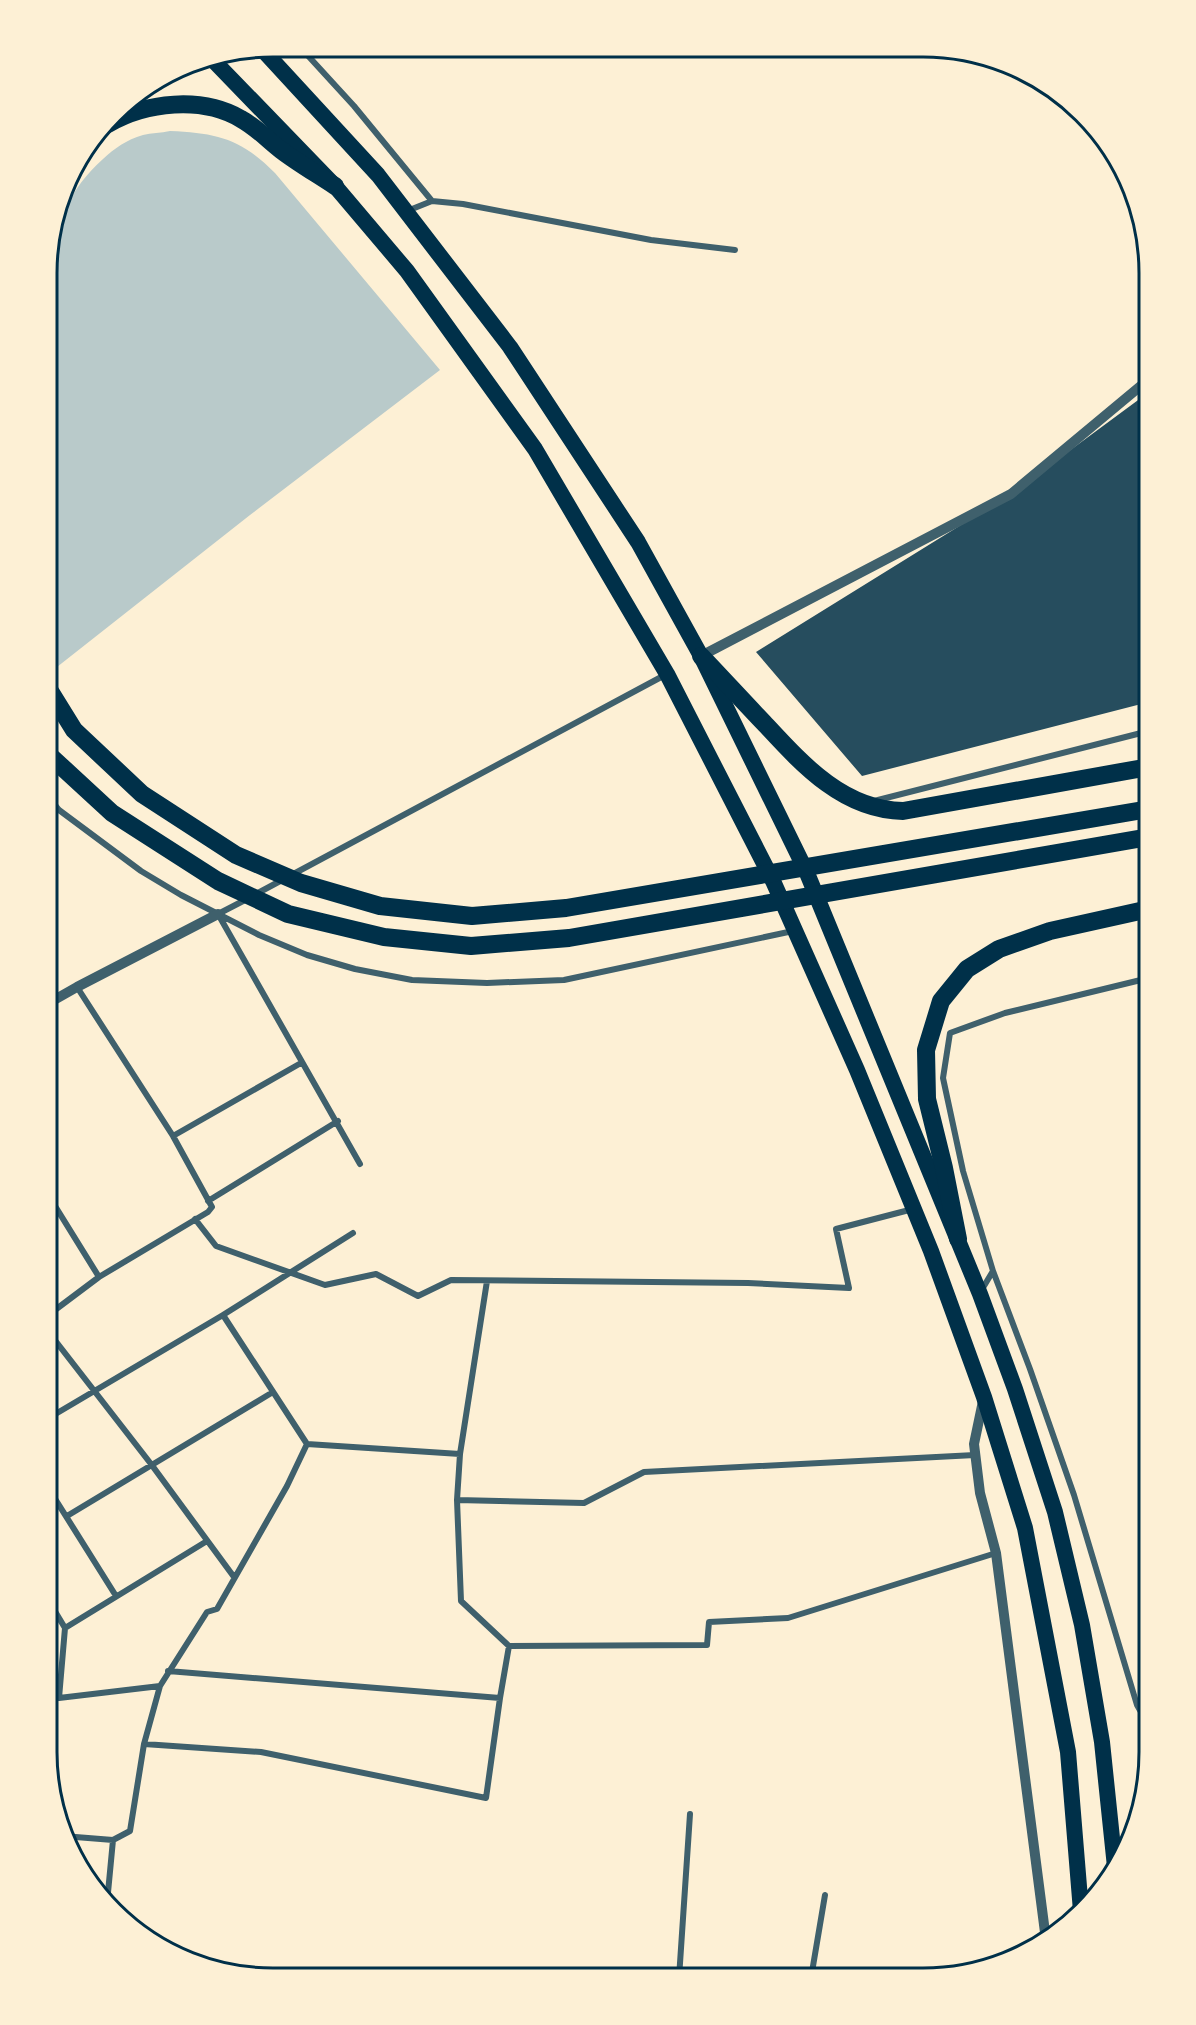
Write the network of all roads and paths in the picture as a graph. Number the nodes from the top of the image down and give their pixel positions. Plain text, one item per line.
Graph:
1 (269, 57) edge
2 (309, 57) edge
3 (217, 64) edge
4 (124, 117) edge
5 (335, 186) junction
6 (432, 201) junction
7 (407, 211) junction
8 (735, 250) dead end
9 (1139, 387) edge
10 (701, 656) junction
11 (667, 674) junction
12 (57, 703) edge
13 (1139, 734) edge
14 (57, 762) edge
15 (1139, 769) edge
16 (861, 804) junction
17 (57, 807) edge
18 (1139, 811) edge
19 (1139, 839) edge
20 (1139, 911) edge
21 (218, 914) junction
22 (795, 931) junction
23 (1139, 980) edge
24 (77, 987) junction
25 (57, 998) edge
26 (301, 1063) junction
27 (337, 1121) junction
28 (173, 1136) junction
29 (360, 1164) dead end
30 (208, 1201) junction
31 (57, 1209) edge
32 (914, 1209) junction
33 (195, 1219) junction
34 (353, 1233) dead end
35 (958, 1239) junction
36 (993, 1271) junction
37 (292, 1272) junction
38 (99, 1277) junction
39 (486, 1281) junction
40 (980, 1294) junction
41 (57, 1308) edge
42 (223, 1315) junction
43 (57, 1343) edge
44 (95, 1391) junction
45 (273, 1392) junction
46 (984, 1397) junction
47 (57, 1413) edge
48 (307, 1444) junction
49 (460, 1454) junction
50 (975, 1455) junction
51 (151, 1464) junction
52 (457, 1500) junction
53 (57, 1501) edge
54 (67, 1516) junction
55 (207, 1541) junction
56 (996, 1553) junction
57 (234, 1577) junction
58 (116, 1596) junction
59 (57, 1615) edge
60 (65, 1628) junction
61 (509, 1646) junction
62 (168, 1671) junction
63 (160, 1686) junction
64 (59, 1698) joint
65 (500, 1698) junction
66 (1139, 1708) edge
67 (144, 1744) junction
68 (690, 1814) dead end
69 (74, 1837) edge
70 (113, 1840) junction
71 (1114, 1853) edge
72 (108, 1891) edge
73 (825, 1895) dead end
74 (1080, 1900) edge
75 (1045, 1931) edge
76 (680, 1968) edge
77 (813, 1968) edge

1 - 7 highway
2 - 6 street
3 - 5 highway
4 - 5 highway
5 - 11 highway
6 - 7 street
6 - 8 street
7 - 10 highway
9 - 10 street
10 - 16 highway
10 - 35 highway
11 - 21 street
11 - 22 highway
12 - 18 highway
13 - 16 street
14 - 19 highway
15 - 16 highway
17 - 21 street
20 - 35 highway
21 - 22 street
21 - 24 street
21 - 26 street
22 - 32 highway
23 - 36 street
24 - 25 street
24 - 28 street
26 - 27 street
26 - 28 street
27 - 29 street
27 - 30 street
28 - 30 street
30 - 33 street
31 - 38 street
32 - 39 street
32 - 46 highway
33 - 37 street
33 - 38 street
34 - 37 street
35 - 40 highway
36 - 40 street
36 - 66 street
37 - 39 street
37 - 42 street
38 - 41 street
39 - 49 street
40 - 71 highway
42 - 44 street
42 - 45 street
43 - 44 street
44 - 47 street
44 - 51 street
45 - 48 street
45 - 51 street
46 - 50 street
46 - 74 highway
48 - 49 street
48 - 57 street
49 - 52 street
50 - 52 street
50 - 56 street
51 - 54 street
51 - 55 street
52 - 61 street
53 - 54 street
54 - 58 street
55 - 57 street
55 - 58 street
56 - 61 street
56 - 75 street
57 - 62 street
58 - 60 street
59 - 60 street
60 - 64 street
61 - 65 street
62 - 63 street
62 - 65 street
63 - 64 street
63 - 67 street
65 - 67 street
67 - 70 street
68 - 76 street
69 - 70 street
70 - 72 street
73 - 77 street

